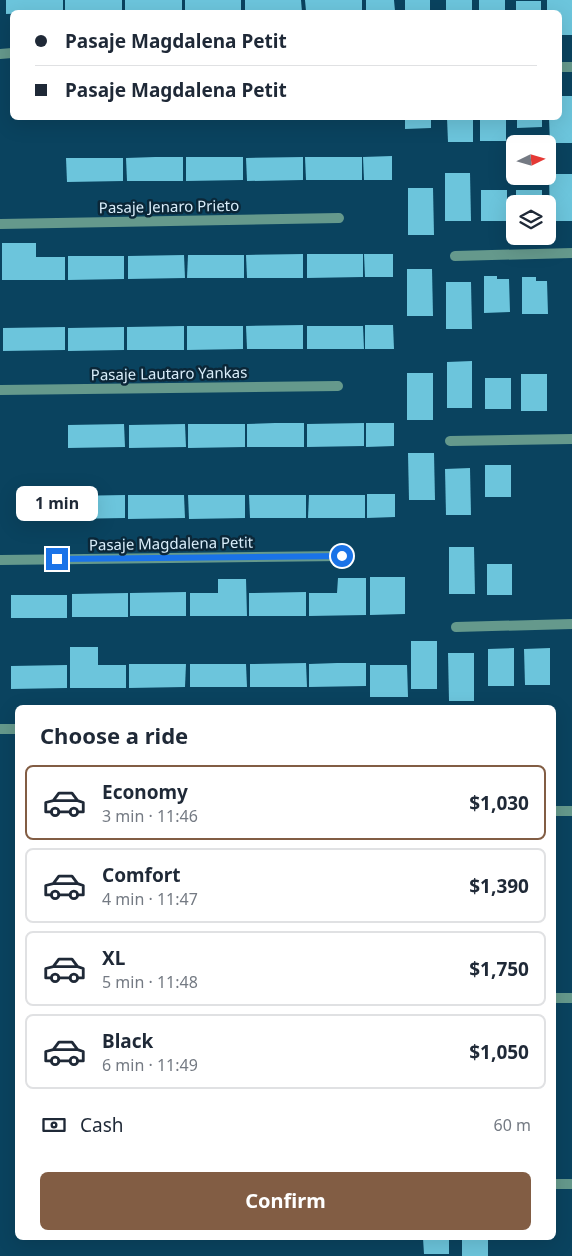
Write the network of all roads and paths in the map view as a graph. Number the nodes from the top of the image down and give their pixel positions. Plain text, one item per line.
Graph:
1 (339, 218) dead end
2 (0, 224) edge
3 (572, 253) edge
4 (455, 256) dead end
5 (338, 386) dead end
6 (0, 390) edge
7 (572, 439) edge
8 (450, 441) dead end
9 (342, 556) dead end
10 (0, 560) edge
11 (572, 624) edge
12 (456, 628) dead end
13 (0, 729) edge
14 (15, 729) edge
15 (556, 811) edge
16 (572, 811) edge
17 (556, 998) edge
18 (572, 998) edge
19 (556, 1184) edge
20 (572, 1184) edge

1 - 2 street, Pasaje Jenaro Prieto
3 - 4 street
5 - 6 street, Pasaje Lautaro Yankas
7 - 8 street
9 - 10 street, Pasaje Magdalena Petit
11 - 12 street
13 - 14 street
15 - 16 street
17 - 18 street
19 - 20 street

